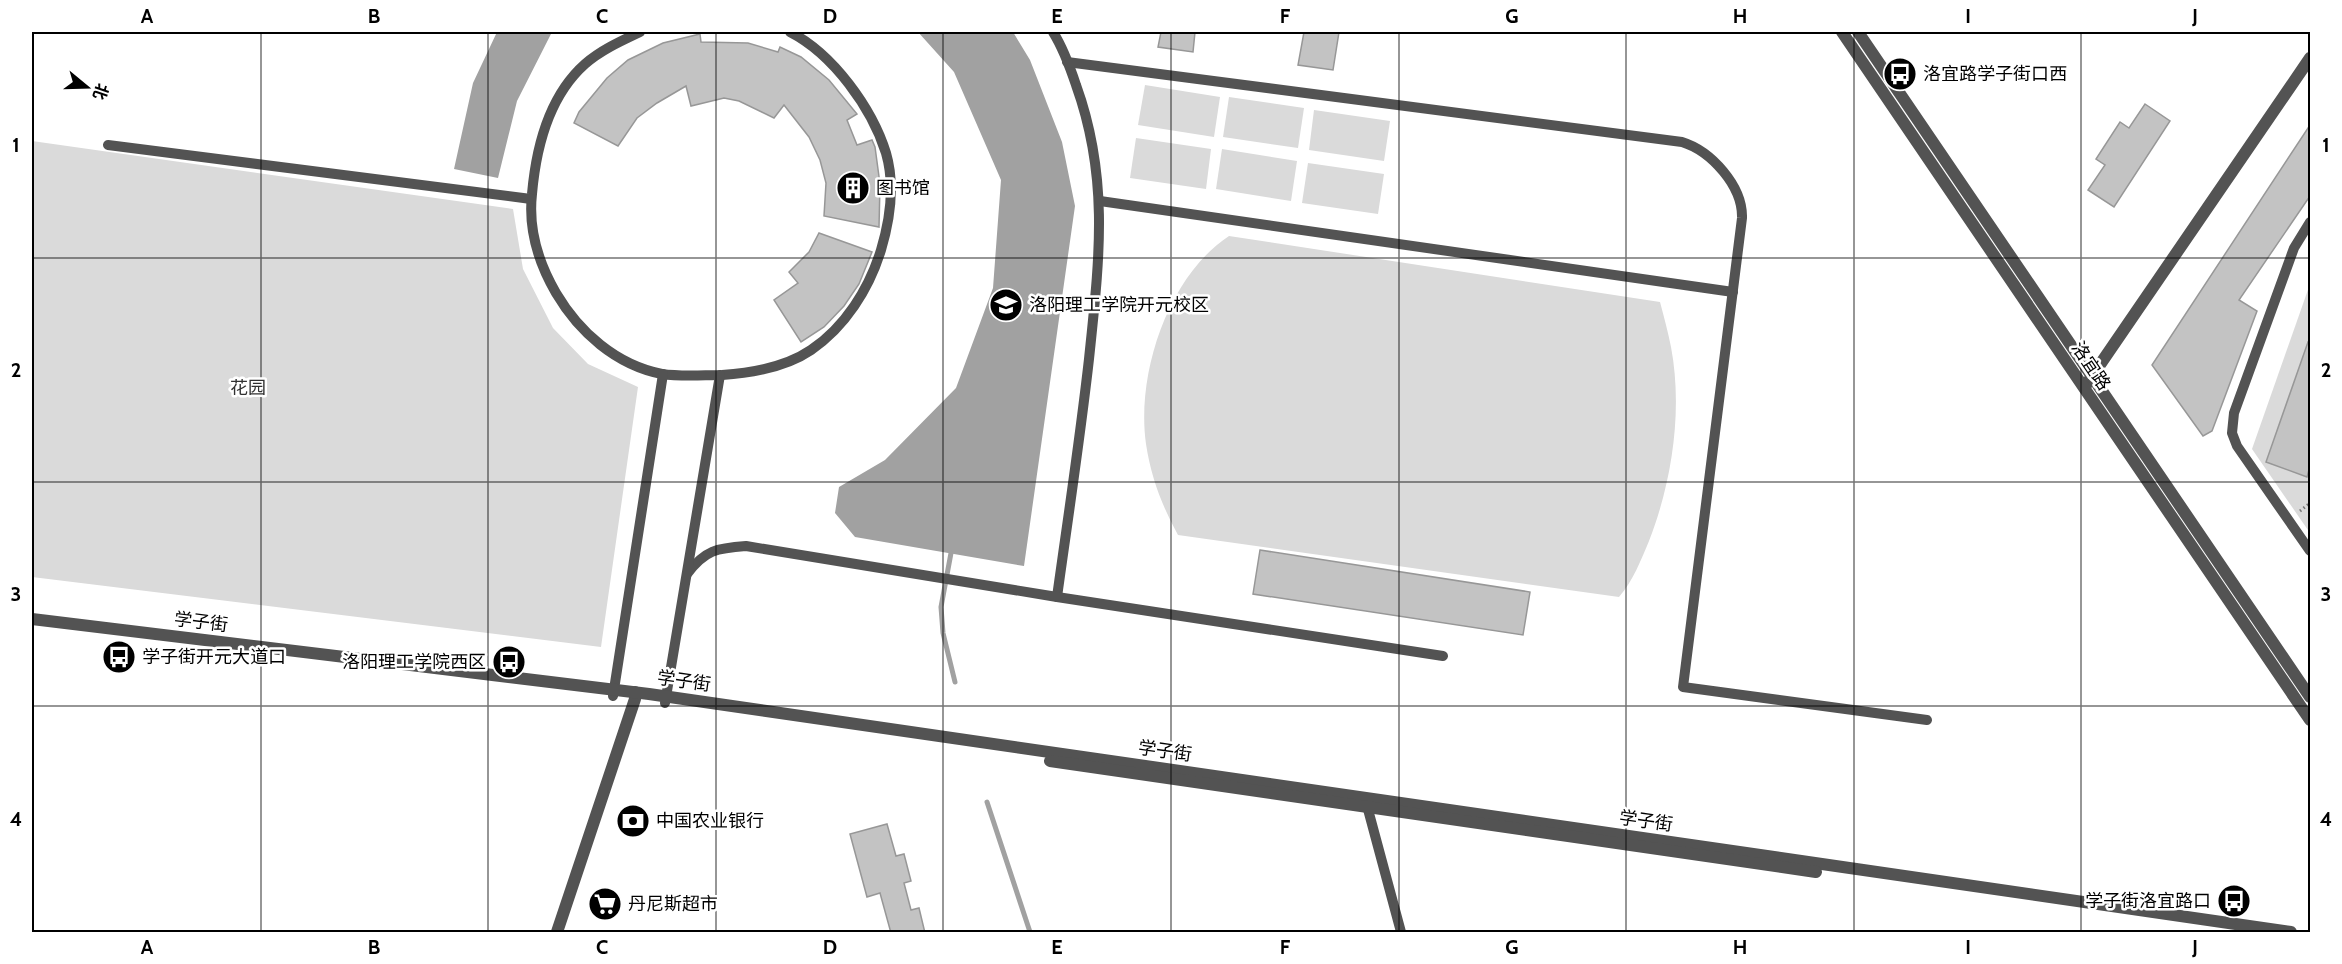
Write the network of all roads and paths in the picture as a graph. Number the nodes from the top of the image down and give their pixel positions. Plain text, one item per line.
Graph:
1 (640, 32) edge
2 (790, 32) edge
3 (1053, 32) edge
4 (1842, 32) edge
5 (1858, 32) edge
6 (2310, 58) edge
7 (1067, 62) junction
8 (108, 145) dead end
9 (531, 200) junction
10 (1100, 201) junction
11 (2310, 222) edge
12 (1732, 292) junction
13 (663, 374) junction
14 (720, 375) junction
15 (2092, 376) junction
16 (2084, 388) junction
17 (2310, 550) edge
18 (687, 574) junction
19 (1057, 597) junction
20 (32, 619) edge
21 (32, 626) edge
22 (1443, 656) dead end
23 (613, 693) junction
24 (635, 696) junction
25 (2310, 697) edge
26 (665, 700) junction
27 (1927, 720) dead end
28 (2310, 720) edge
29 (1366, 803) junction
30 (557, 933) edge
31 (1401, 933) edge
32 (2240, 933) edge
33 (2291, 933) edge

1 - 9 lane
2 - 14 lane
3 - 7 lane
4 - 16 street, 洛宜路
5 - 15 street, 洛宜路
6 - 15 street
7 - 10 lane
7 - 12 lane
8 - 9 lane
9 - 13 lane
10 - 12 lane
10 - 19 lane
11 - 17 lane
12 - 27 lane
13 - 14 lane
13 - 23 lane
14 - 18 lane
15 - 16 street
15 - 25 street, 洛宜路
16 - 28 street, 洛宜路
18 - 19 lane
18 - 26 lane
19 - 22 lane
20 - 23 street, 学子街
21 - 23 street, 学子街
23 - 24 street, 学子街
24 - 26 street, 学子街
24 - 30 street
26 - 29 street, 学子街
29 - 31 lane
29 - 32 street, 学子街
29 - 33 street, 学子街

